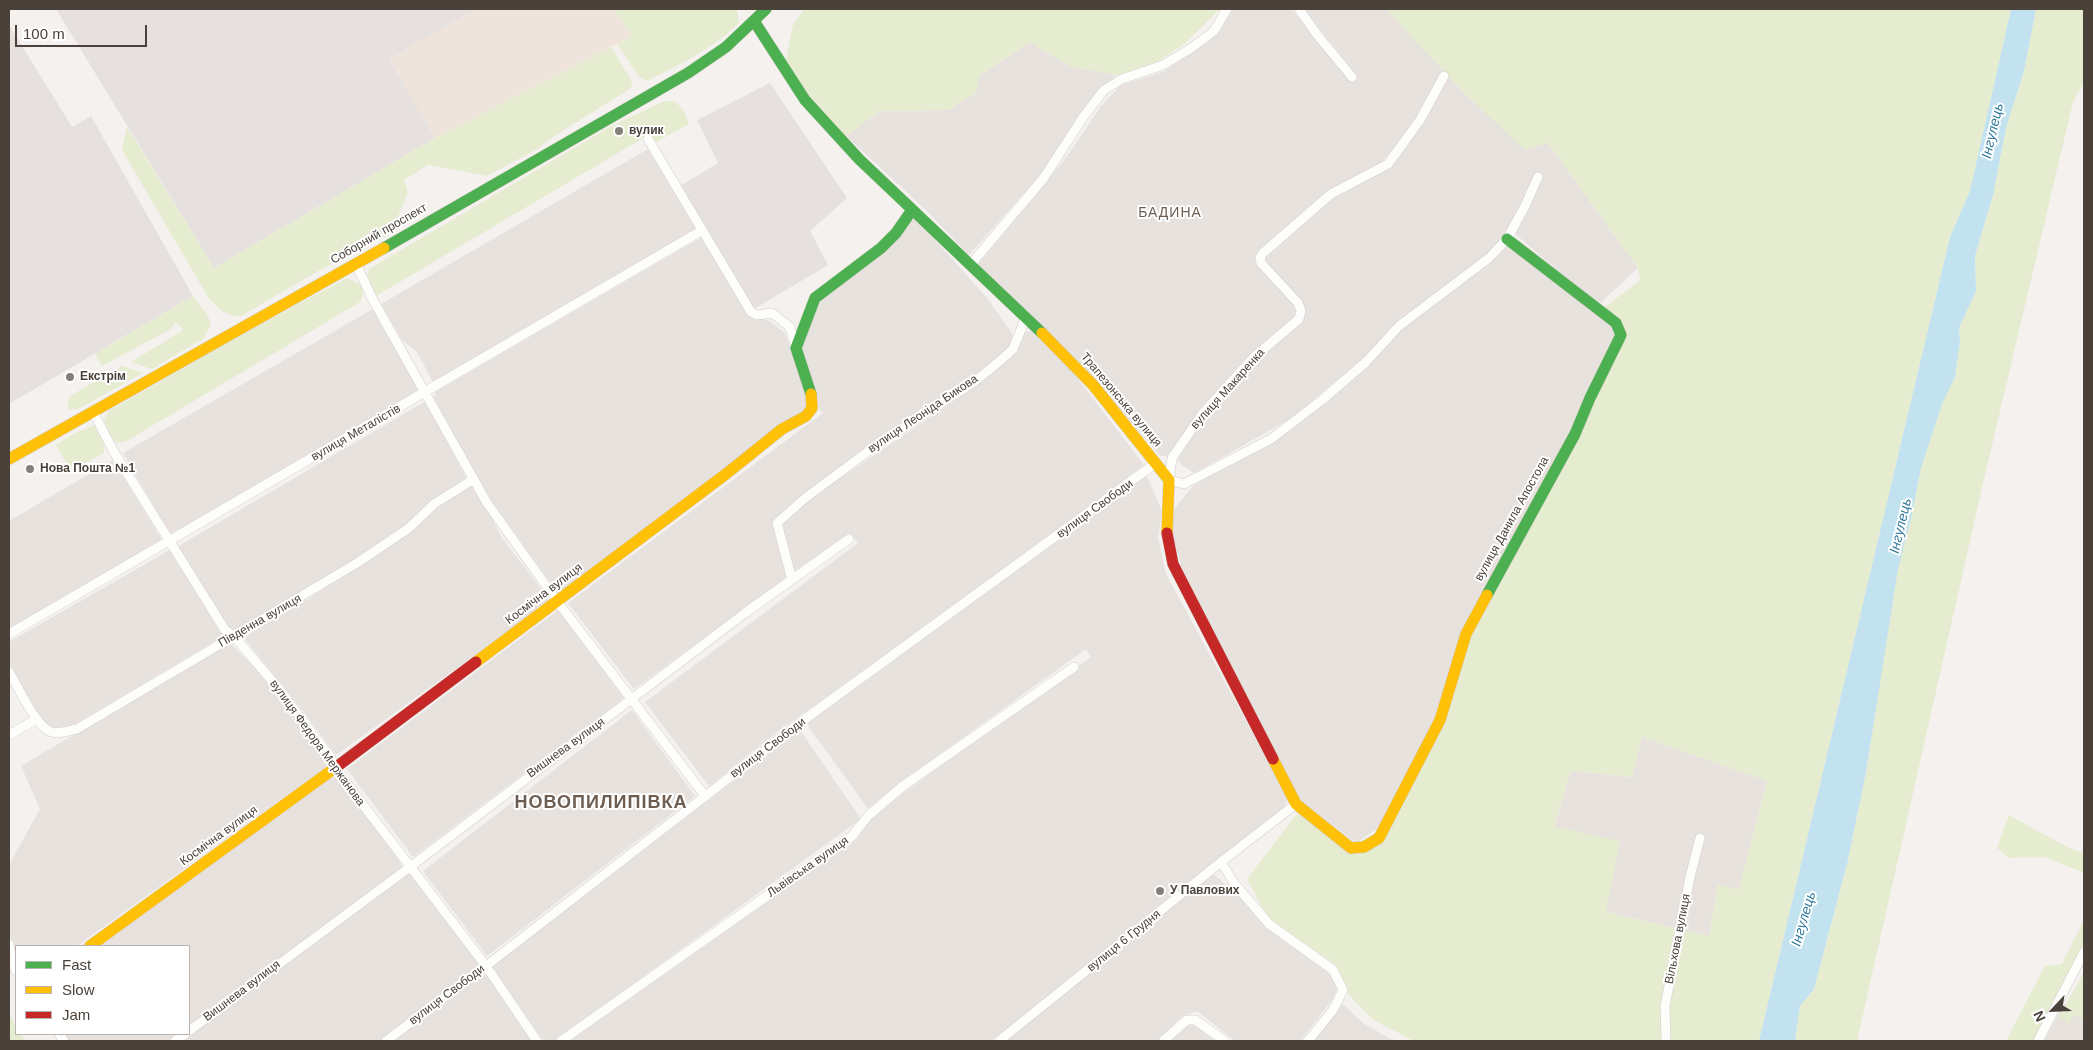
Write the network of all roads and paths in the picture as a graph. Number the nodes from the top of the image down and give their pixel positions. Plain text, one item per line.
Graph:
1 (766, 9) edge
2 (1227, 9) edge
3 (1299, 9) edge
4 (754, 21) junction
5 (1444, 76) dead end
6 (1352, 77) dead end
7 (648, 139) dead end
8 (1538, 178) dead end
9 (912, 210) junction
10 (701, 231) junction
11 (1507, 239) junction
12 (356, 264) junction
13 (971, 264) junction
14 (1026, 317) junction
15 (796, 348) junction
16 (427, 392) junction
17 (92, 412) junction
18 (9, 459) edge
19 (1156, 463) junction
20 (474, 479) junction
21 (1169, 480) junction
22 (849, 539) dead end
23 (168, 542) junction
24 (792, 580) junction
25 (557, 601) junction
26 (9, 634) edge
27 (234, 636) junction
28 (1074, 667) dead end
29 (9, 672) edge
30 (632, 700) junction
31 (37, 719) junction
32 (9, 735) edge
33 (335, 768) junction
34 (705, 796) junction
35 (1296, 804) junction
36 (1700, 838) dead end
37 (1221, 862) junction
38 (410, 867) junction
39 (9, 944) edge
40 (91, 945) edge
41 (2084, 952) edge
42 (486, 966) junction
43 (15, 968) edge
44 (190, 1030) edge
45 (386, 1041) edge
46 (537, 1041) edge
47 (561, 1041) edge
48 (999, 1041) edge
49 (1163, 1041) edge
50 (1225, 1041) edge
51 (1308, 1041) edge
52 (1666, 1041) edge
53 (2038, 1041) edge

1 - 4 street, Соборний проспект
2 - 13 street
3 - 6 street
4 - 9 street, Трапезонська вулиця
4 - 12 street, Соборний проспект
5 - 21 street, вулиця Макаренка
7 - 10 street
8 - 11 street
9 - 13 street, Трапезонська вулиця
9 - 15 street
10 - 15 street
10 - 16 street, вулиця Металістів
11 - 21 street
11 - 35 street, вулиця Данила Апостола
12 - 16 street
12 - 17 street, Соборний проспект
13 - 14 street, Трапезонська вулиця
14 - 19 street, Трапезонська вулиця
14 - 24 street, вулиця Леоніда Бикова
15 - 25 street, Космічна вулиця
16 - 20 street
16 - 23 street, вулиця Металістів
17 - 18 street, Соборний проспект
17 - 23 street, вулиця Федора Мержанова
19 - 21 street, Трапезонська вулиця
19 - 34 street, вулиця Свободи
20 - 25 street
20 - 27 street, Південна вулиця
21 - 35 street
22 - 24 street, Вишнева вулиця
23 - 26 street, вулиця Металістів
23 - 27 street, вулиця Федора Мержанова
24 - 30 street, Вишнева вулиця
25 - 30 street
25 - 33 street, Космічна вулиця
27 - 31 street, Південна вулиця
27 - 33 street, вулиця Федора Мержанова
28 - 47 street, Львівська вулиця
29 - 31 street
30 - 34 street
30 - 38 street, Вишнева вулиця
31 - 32 street
33 - 38 street, вулиця Федора Мержанова
33 - 40 street, Космічна вулиця
34 - 42 street, вулиця Свободи
35 - 37 street, вулиця 6 Грудня
36 - 52 street, Вільхова вулиця
37 - 48 street, вулиця 6 Грудня
37 - 51 street
38 - 42 street, вулиця Федора Мержанова
38 - 44 street, Вишнева вулиця
39 - 43 street
41 - 53 street
42 - 45 street, вулиця Свободи
42 - 46 street, вулиця Федора Мержанова
49 - 50 street

